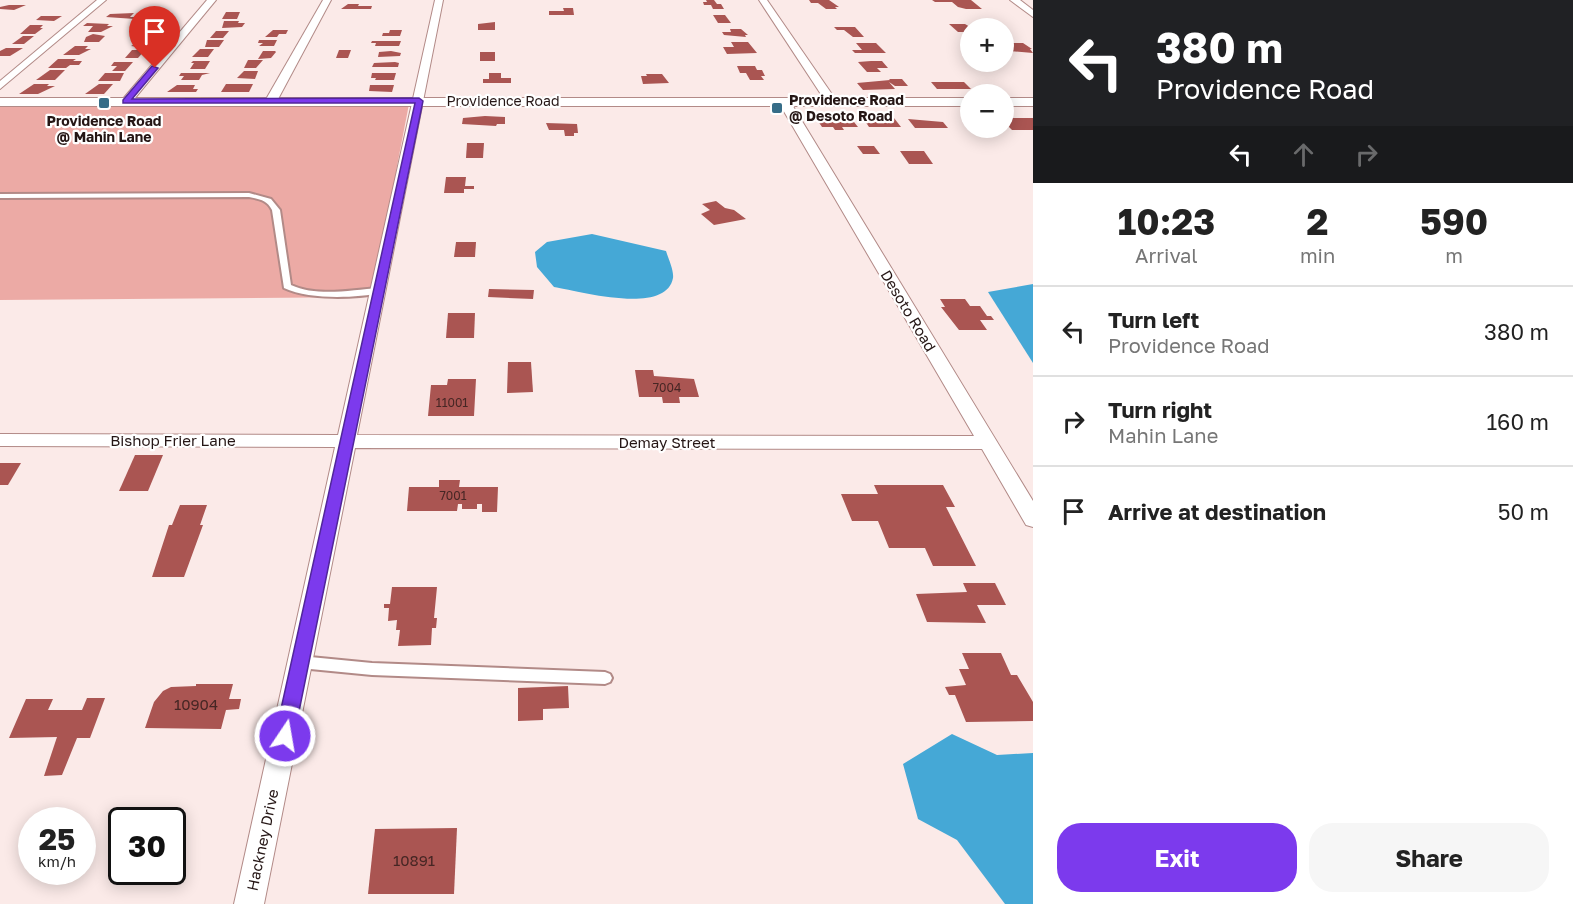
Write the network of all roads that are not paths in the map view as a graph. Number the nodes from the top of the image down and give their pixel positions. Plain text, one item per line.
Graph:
1 (102, 0) edge
2 (212, 0) edge
3 (327, 0) edge
4 (439, 0) edge
5 (763, 0) edge
6 (1014, 0) edge
7 (1033, 14) edge
8 (0, 86) edge
9 (271, 101) junction
10 (419, 101) junction
11 (0, 102) edge
12 (126, 102) junction
13 (960, 102) edge
14 (1014, 102) edge
15 (1033, 102) edge
16 (785, 103) junction
17 (832, 103) junction
18 (0, 196) edge
19 (379, 291) junction
20 (0, 440) edge
21 (347, 442) junction
22 (986, 443) junction
23 (1033, 519) edge
24 (300, 662) junction
25 (605, 678) dead end
26 (249, 904) edge

1 - 8 street
2 - 12 street
3 - 9 street
4 - 10 street, Hackney Drive
5 - 17 street
6 - 7 street
9 - 10 street, Providence Road
9 - 12 street, Providence Road
10 - 16 street, Providence Road
10 - 19 street, Hackney Drive
11 - 12 street, Providence Road
13 - 17 street, Providence Road
14 - 15 street
16 - 17 street, Providence Road
16 - 22 street, Desoto Road
18 - 19 lane
19 - 21 street, Hackney Drive
20 - 21 street, Bishop Frier Lane
21 - 22 street, Demay Street
21 - 24 street, Hackney Drive
22 - 23 street, Desoto Road
24 - 25 lane
24 - 26 street, Hackney Drive

